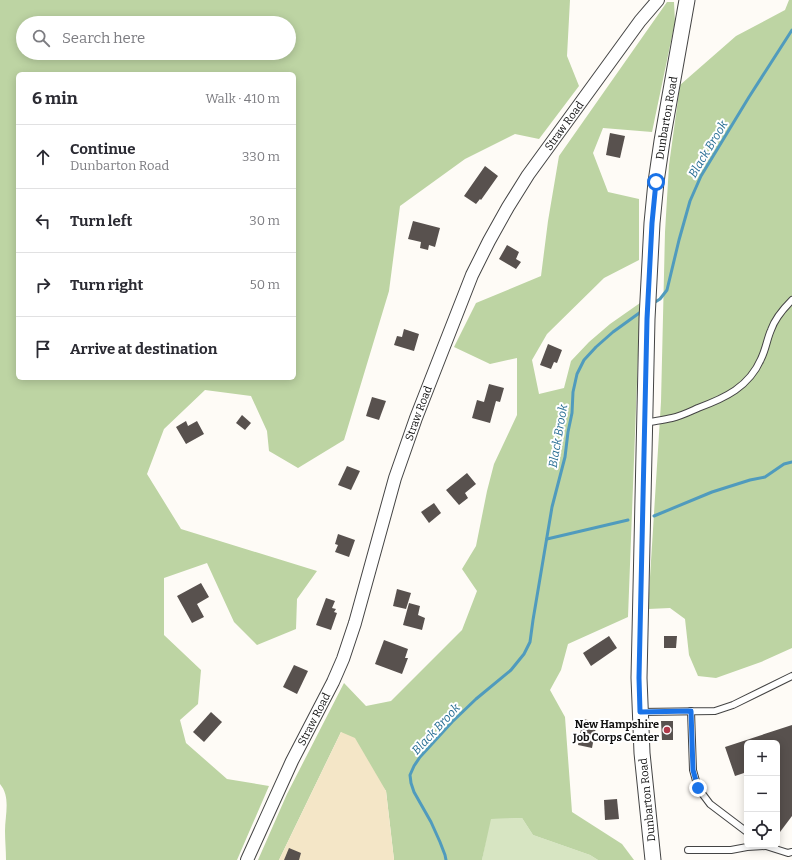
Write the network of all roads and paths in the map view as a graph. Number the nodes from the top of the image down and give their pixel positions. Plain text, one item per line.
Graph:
1 (658, 0) edge
2 (687, 0) edge
3 (792, 300) edge
4 (644, 423) junction
5 (792, 676) edge
6 (691, 711) junction
7 (640, 712) junction
8 (744, 830) edge
9 (744, 848) edge
10 (772, 848) edge
11 (688, 850) dead end
12 (792, 852) edge
13 (247, 860) edge
14 (653, 860) edge

1 - 13 street, Straw Road
2 - 4 street, Dunbarton Road
3 - 4 lane
4 - 7 street, Dunbarton Road
5 - 6 lane
6 - 7 lane
6 - 8 lane
7 - 14 street, Dunbarton Road
9 - 11 lane
10 - 12 lane

